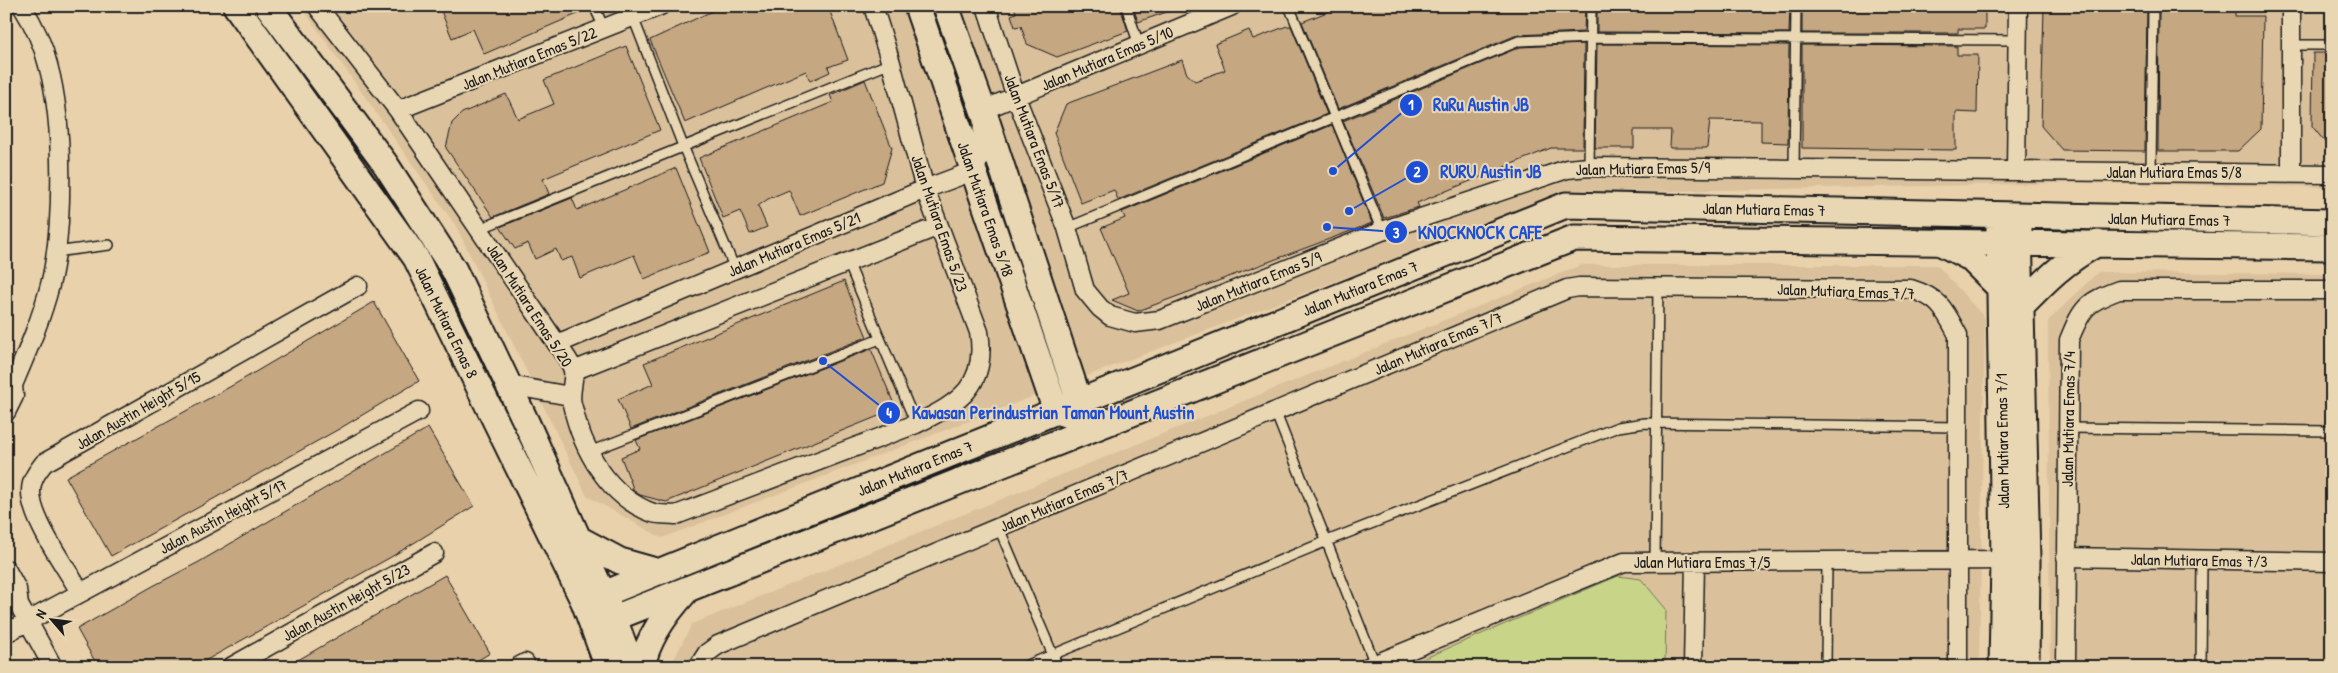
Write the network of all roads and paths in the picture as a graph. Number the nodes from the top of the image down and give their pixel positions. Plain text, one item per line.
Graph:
1 (22, 6) edge
2 (236, 6) edge
3 (268, 6) edge
4 (317, 6) edge
5 (594, 6) edge
6 (660, 6) edge
7 (873, 6) edge
8 (917, 6) edge
9 (946, 6) edge
10 (986, 6) edge
11 (1126, 6) edge
12 (1232, 6) edge
13 (1289, 6) edge
14 (1590, 6) edge
15 (1796, 6) edge
16 (2018, 6) edge
17 (2153, 6) edge
18 (2291, 6) edge
19 (633, 17) junction
20 (604, 28) junction
21 (1590, 38) junction
22 (1796, 39) junction
23 (2018, 40) junction
24 (2290, 44) junction
25 (1139, 45) junction
26 (2332, 45) edge
27 (891, 63) junction
28 (1016, 96) junction
29 (398, 110) junction
30 (983, 110) junction
31 (1335, 118) junction
32 (683, 146) junction
33 (1589, 167) junction
34 (1794, 168) junction
35 (973, 171) junction
36 (2016, 171) junction
37 (2151, 172) junction
38 (2291, 173) junction
39 (2332, 174) edge
40 (925, 188) junction
41 (2009, 215) junction
42 (2332, 222) edge
43 (939, 226) junction
44 (1067, 228) junction
45 (479, 229) junction
46 (1382, 231) junction
47 (1939, 242) junction
48 (2010, 243) junction
49 (2098, 243) junction
50 (109, 245) dead end
51 (2332, 247) edge
52 (55, 252) junction
53 (848, 262) junction
54 (735, 269) junction
55 (1080, 277) joint
56 (358, 286) dead end
57 (1658, 287) junction
58 (2000, 288) junction
59 (2332, 290) edge
60 (2021, 306) junction
61 (880, 339) junction
62 (557, 344) junction
63 (573, 371) junction
64 (509, 385) junction
65 (10, 387) edge
66 (570, 396) junction
67 (954, 405) joint
68 (1069, 409) junction
69 (419, 411) dead end
70 (1275, 411) junction
71 (6, 412) edge
72 (916, 424) junction
73 (1105, 424) junction
74 (1657, 424) junction
75 (1959, 427) junction
76 (2067, 428) junction
77 (2332, 431) edge
78 (1046, 446) junction
79 (589, 452) junction
80 (999, 528) junction
81 (577, 538) junction
82 (1327, 541) junction
83 (434, 553) dead end
84 (2066, 557) junction
85 (2016, 560) junction
86 (2202, 560) junction
87 (1655, 562) junction
88 (1694, 562) junction
89 (1827, 562) junction
90 (1959, 562) junction
91 (2332, 562) edge
92 (6, 569) edge
93 (659, 572) junction
94 (687, 590) junction
95 (80, 592) junction
96 (13, 599) edge
97 (593, 599) junction
98 (28, 620) junction
99 (604, 622) junction
100 (6, 633) edge
101 (1054, 654) junction
102 (1371, 665) edge
103 (53, 667) edge
104 (231, 667) edge
105 (608, 667) edge
106 (632, 667) edge
107 (642, 667) edge
108 (698, 667) edge
109 (1023, 667) edge
110 (1058, 667) edge
111 (1693, 667) edge
112 (1826, 667) edge
113 (1958, 667) edge
114 (2002, 667) edge
115 (2026, 667) edge
116 (2066, 667) edge
117 (2201, 667) edge

1 - 52 street
2 - 97 street, Jalan Mutiara Emas 8
3 - 64 street, Jalan Mutiara Emas 8
4 - 29 street, Jalan Mutiara Emas 5/20
5 - 20 lane
6 - 19 street, Jalan Mutiara Emas 5/22
7 - 27 street, Jalan Mutiara Emas 5/23
8 - 35 street, Jalan Mutiara Emas 5/18
9 - 30 street, Jalan Mutiara Emas 5/18
10 - 28 street, Jalan Mutiara Emas 5/17
11 - 25 lane
12 - 25 street, Jalan Mutiara Emas 5/10
13 - 31 lane
14 - 21 lane
15 - 22 lane
16 - 23 street
17 - 37 lane
18 - 24 street
19 - 20 street, Jalan Mutiara Emas 5/22
19 - 32 lane
20 - 29 street, Jalan Mutiara Emas 5/22
21 - 22 lane
21 - 31 lane
21 - 33 lane
22 - 23 lane
22 - 34 lane
23 - 36 street
24 - 26 lane
24 - 38 street
25 - 28 street, Jalan Mutiara Emas 5/10
27 - 32 lane
27 - 40 street, Jalan Mutiara Emas 5/23
28 - 30 street, Jalan Mutiara Emas 5/10
28 - 44 street, Jalan Mutiara Emas 5/17
29 - 45 street, Jalan Mutiara Emas 5/20
30 - 35 street
30 - 68 street, Jalan Mutiara Emas 5/18
31 - 44 lane
31 - 46 lane
32 - 45 lane
32 - 54 lane
33 - 34 street, Jalan Mutiara Emas 5/9
33 - 46 street, Jalan Mutiara Emas 5/9
34 - 36 street, Jalan Mutiara Emas 5/9
35 - 40 street, Jalan Mutiara Emas 5/21
35 - 68 street, Jalan Mutiara Emas 5/18
36 - 37 street, Jalan Mutiara Emas 5/8
37 - 38 street, Jalan Mutiara Emas 5/8
38 - 39 street, Jalan Mutiara Emas 5/8
40 - 43 street, Jalan Mutiara Emas 5/23
40 - 54 street, Jalan Mutiara Emas 5/21
41 - 42 street, Jalan Mutiara Emas 7
41 - 48 street, Jalan Mutiara Emas 7/1
41 - 68 street, Jalan Mutiara Emas 7
43 - 53 street
43 - 67 street, Jalan Mutiara Emas 5/23
44 - 55 street, Jalan Mutiara Emas 5/17
45 - 62 street, Jalan Mutiara Emas 5/20
46 - 55 street, Jalan Mutiara Emas 5/9
47 - 48 street, Jalan Mutiara Emas 7
47 - 58 street
47 - 73 street, Jalan Mutiara Emas 7
48 - 49 street, Jalan Mutiara Emas 7
48 - 58 street, Jalan Mutiara Emas 7/1
48 - 60 street, Jalan Mutiara Emas 7/1
49 - 51 street, Jalan Mutiara Emas 7
49 - 60 street
50 - 52 lane
52 - 65 street
53 - 61 lane
53 - 63 street
54 - 62 street, Jalan Mutiara Emas 5/21
56 - 95 street, Jalan Austin Height 5/15
57 - 70 street, Jalan Mutiara Emas 7/7
57 - 74 lane
57 - 75 street, Jalan Mutiara Emas 7/7
58 - 85 street, Jalan Mutiara Emas 7/1
59 - 76 street, Jalan Mutiara Emas 7/4
60 - 85 street, Jalan Mutiara Emas 7/1
61 - 72 lane
61 - 79 lane
62 - 63 street, Jalan Mutiara Emas 5/20
63 - 66 street, Jalan Mutiara Emas 5/20
64 - 66 street
64 - 81 street, Jalan Mutiara Emas 8
65 - 71 street
66 - 79 street, Jalan Mutiara Emas 5/20
67 - 72 street, Jalan Mutiara Emas 5/20
68 - 73 street
68 - 78 street
68 - 93 street, Jalan Mutiara Emas 7
69 - 95 street, Jalan Austin Height 5/17
70 - 80 street, Jalan Mutiara Emas 7/7
70 - 82 lane
72 - 79 street, Jalan Mutiara Emas 5/20
73 - 78 street, Jalan Mutiara Emas 7
74 - 75 lane
74 - 82 lane
74 - 87 lane
75 - 90 street, Jalan Mutiara Emas 7/7
76 - 77 lane
76 - 84 street, Jalan Mutiara Emas 7/4
78 - 94 street, Jalan Mutiara Emas 7
80 - 101 lane
80 - 108 street, Jalan Mutiara Emas 7/7
81 - 93 street
81 - 97 street, Jalan Mutiara Emas 8
82 - 101 lane
82 - 102 lane
83 - 104 street, Jalan Austin Height 5/23
84 - 86 street, Jalan Mutiara Emas 7/3
84 - 116 street, Jalan Mutiara Emas 7/4
85 - 90 street, Jalan Mutiara Emas 7/5
85 - 114 street, Jalan Mutiara Emas 7/1
85 - 115 street, Jalan Mutiara Emas 7/1
86 - 91 street, Jalan Mutiara Emas 7/3
86 - 117 lane
87 - 88 street, Jalan Mutiara Emas 7/5
87 - 102 street, Jalan Mutiara Emas 7/5
88 - 89 street, Jalan Mutiara Emas 7/5
88 - 111 street
89 - 90 street, Jalan Mutiara Emas 7/5
89 - 112 lane
90 - 113 street, Jalan Mutiara Emas 7/7
92 - 96 street
93 - 97 street, Jalan Mutiara Emas 7
94 - 99 street, Jalan Mutiara Emas 7
94 - 107 street
95 - 98 street, Jalan Austin Height 5/17
96 - 98 street
97 - 99 street, Jalan Mutiara Emas 8
98 - 100 street, Jalan Austin Height 5/17
98 - 103 street
99 - 105 street, Jalan Mutiara Emas 8
99 - 106 street, Jalan Mutiara Emas 8
101 - 109 lane
101 - 110 lane

